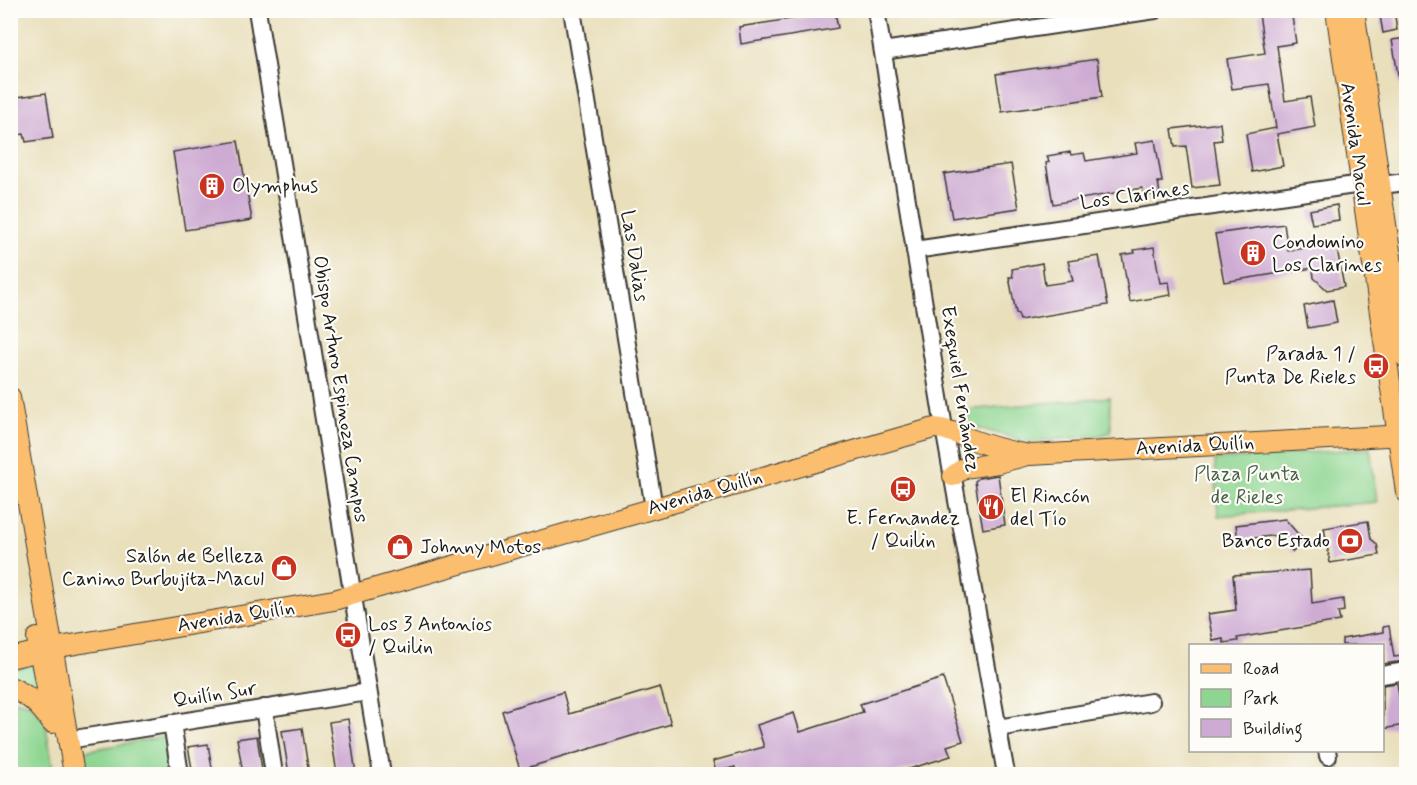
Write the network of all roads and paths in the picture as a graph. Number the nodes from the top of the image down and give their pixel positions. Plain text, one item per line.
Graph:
1 (257, 10) edge
2 (572, 10) edge
3 (876, 10) edge
4 (1155, 10) edge
5 (1336, 10) edge
6 (1354, 10) edge
7 (883, 51) junction
8 (1407, 182) edge
9 (1371, 184) junction
10 (915, 250) junction
11 (1407, 358) edge
12 (10, 398) edge
13 (15, 423) junction
14 (944, 428) junction
15 (1402, 435) edge
16 (1030, 455) junction
17 (10, 461) edge
18 (1404, 461) edge
19 (10, 468) edge
20 (953, 476) junction
21 (1407, 492) edge
22 (654, 508) junction
23 (353, 595) junction
24 (46, 649) junction
25 (10, 658) edge
26 (1407, 671) edge
27 (1384, 675) edge
28 (10, 687) edge
29 (368, 692) junction
30 (1151, 702) dead end
31 (264, 708) junction
32 (52, 723) junction
33 (172, 723) junction
34 (998, 728) junction
35 (68, 740) junction
36 (62, 774) edge
37 (74, 774) edge
38 (180, 774) edge
39 (274, 774) edge
40 (382, 774) edge
41 (1006, 774) edge

1 - 23 street, Obispo Arturo Espinoza Campos
2 - 22 street, Las Dalias
3 - 7 street, Exequiel Fernández
4 - 7 street
5 - 9 main road, Avenida Macul
6 - 9 main road, Avenida Macul
7 - 10 street, Exequiel Fernández
8 - 9 street, Los Clarines
9 - 10 street, Los Clarines
9 - 11 main road, Avenida Macul
9 - 15 main road, Avenida Macul
10 - 14 street, Exequiel Fernández
12 - 13 main road
13 - 17 main road
13 - 24 main road
14 - 16 main road, Avenida Quilín
14 - 20 street, Exequiel Fernández
14 - 22 main road, Avenida Quilín
15 - 16 main road, Avenida Quilín
15 - 18 main road, Avenida Macul
16 - 20 main road
18 - 21 main road, Avenida Macul
19 - 24 main road
20 - 34 street, Exequiel Fernández
22 - 23 main road, Avenida Quilín
23 - 24 main road, Avenida Quilín
23 - 29 street, Obispo Arturo Espinoza Campos
24 - 25 main road, Avenida Quilín
24 - 32 main road
24 - 35 main road
26 - 27 street
28 - 32 main road
29 - 31 street, Quilín Sur
29 - 40 street, Obispo Arturo Espinoza Campos
30 - 34 street
31 - 33 street, Quilín Sur
31 - 39 street
32 - 36 main road
33 - 35 street, Quilín Sur
33 - 38 street
34 - 41 street, Exequiel Fernández
35 - 37 main road

